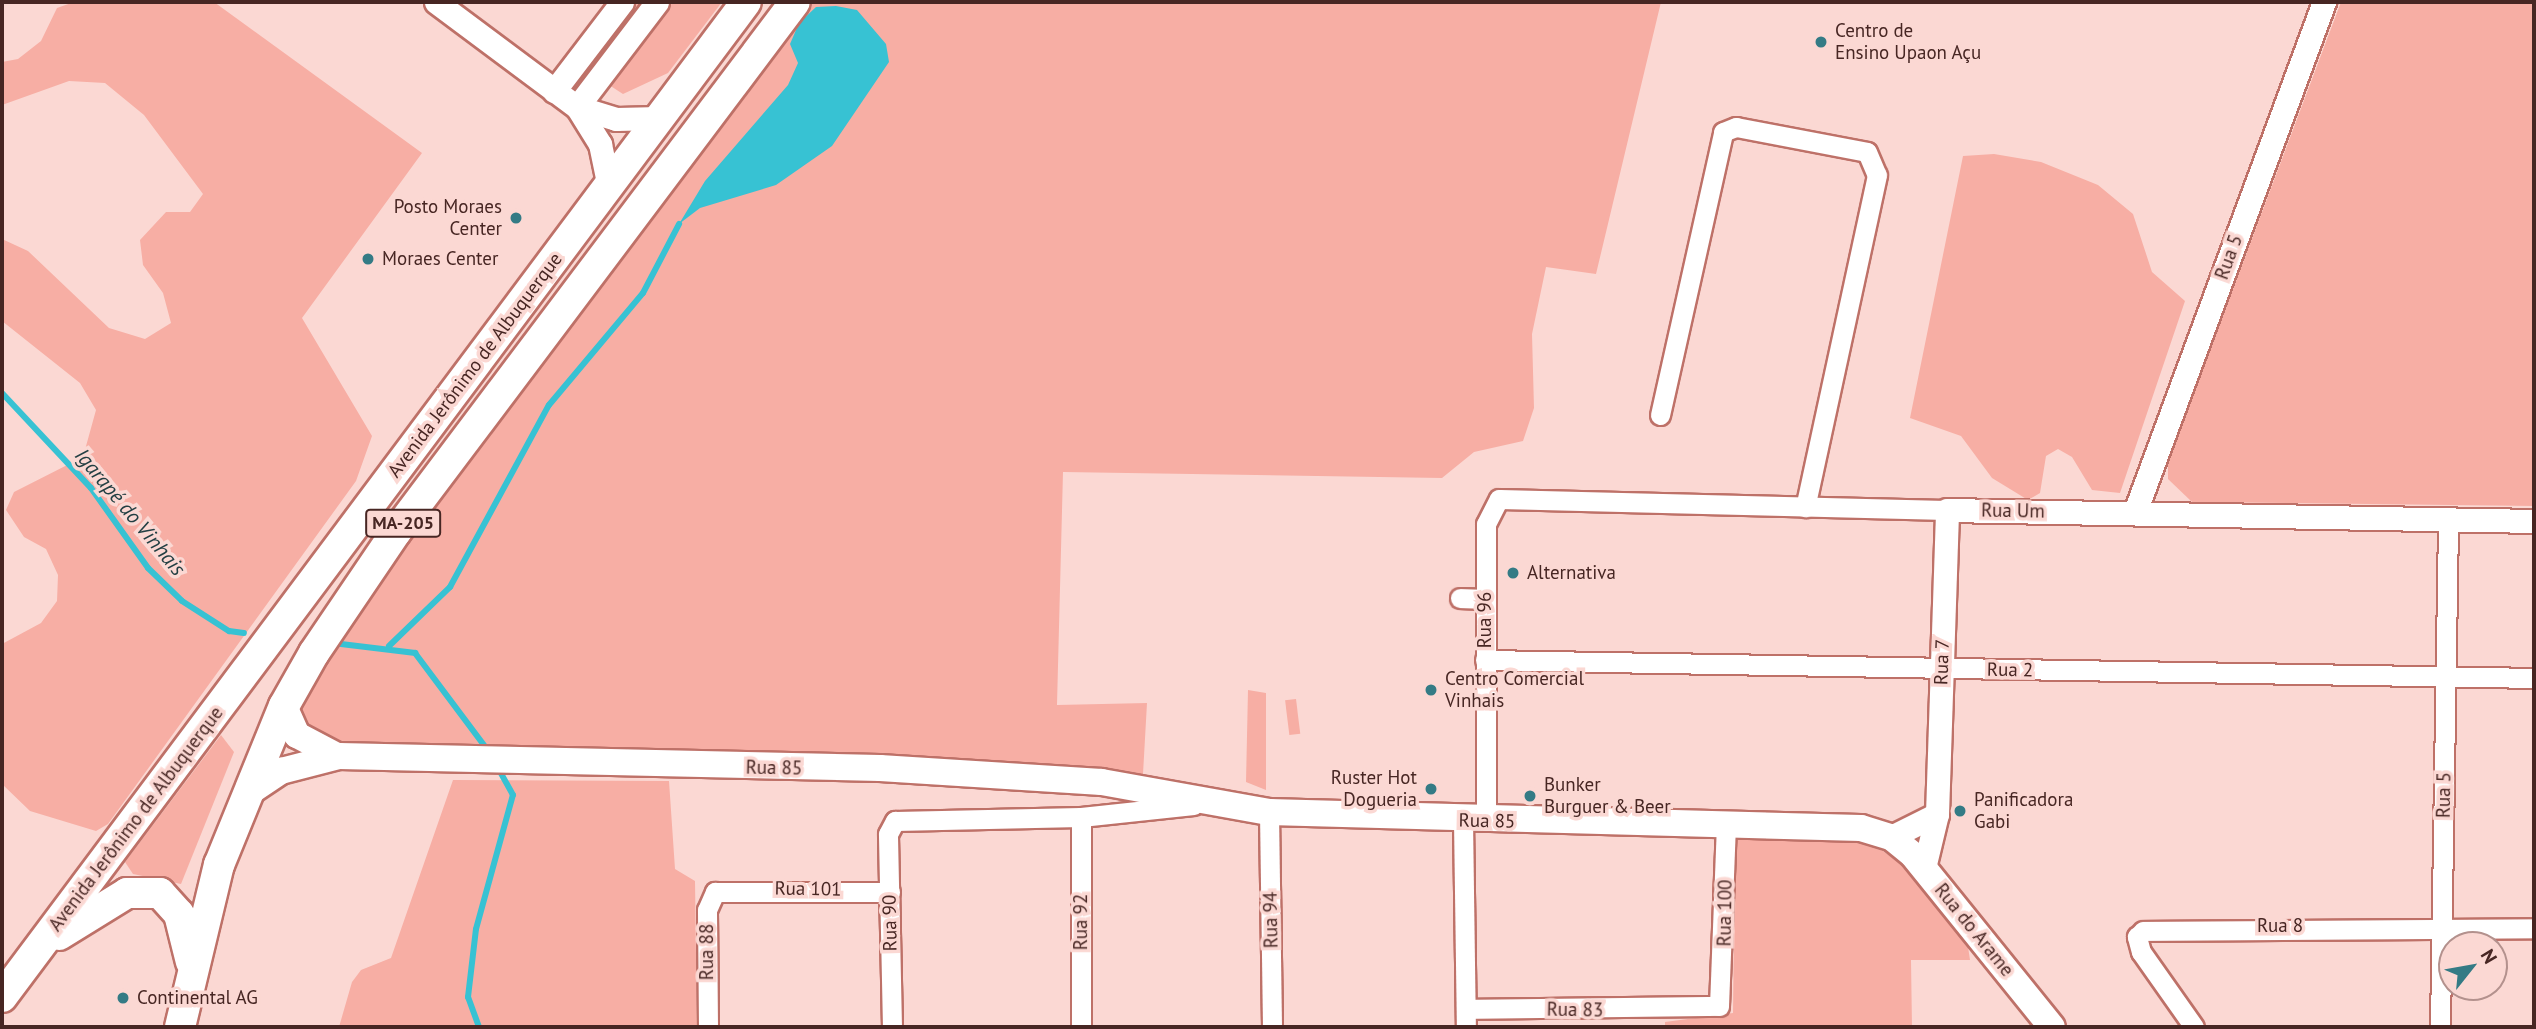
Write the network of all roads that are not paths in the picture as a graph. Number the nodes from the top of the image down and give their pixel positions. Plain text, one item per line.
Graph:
1 (436, 2) edge
2 (622, 2) edge
3 (657, 2) edge
4 (746, 2) edge
5 (795, 2) edge
6 (2324, 2) edge
7 (554, 91) junction
8 (576, 107) junction
9 (660, 118) junction
10 (609, 187) junction
11 (1660, 415) dead end
12 (1493, 503) joint
13 (1805, 507) junction
14 (1947, 510) junction
15 (2134, 512) junction
16 (2448, 521) junction
17 (2534, 521) edge
18 (1460, 598) dead end
19 (1485, 599) junction
20 (1485, 660) junction
21 (1942, 669) junction
22 (2446, 677) junction
23 (2534, 678) edge
24 (284, 706) junction
25 (339, 756) junction
26 (248, 793) junction
27 (1208, 803) junction
28 (1269, 812) junction
29 (1937, 814) junction
30 (1080, 817) junction
31 (895, 821) joint
32 (1475, 821) junction
33 (1727, 825) junction
34 (1891, 837) junction
35 (1924, 869) junction
36 (726, 887) joint
37 (890, 892) junction
38 (2442, 927) junction
39 (2534, 928) edge
40 (32, 958) junction
41 (191, 973) junction
42 (2, 997) edge
43 (1724, 1001) joint
44 (1466, 1018) edge
45 (1656, 1019) edge
46 (180, 1027) edge
47 (708, 1027) edge
48 (892, 1027) edge
49 (1081, 1027) edge
50 (1272, 1027) edge
51 (2052, 1027) edge
52 (2194, 1027) edge
53 (2440, 1027) edge

1 - 7 street
2 - 7 street
3 - 8 street
4 - 9 main road, Avenida Jerônimo de Albuquerque / MA-205
5 - 24 main road, Avenida Jerônimo de Albuquerque / MA-205
6 - 15 street, Rua 5
7 - 8 street
8 - 9 street
8 - 10 street
9 - 10 main road, Avenida Jerônimo de Albuquerque / MA-205
10 - 40 main road, Avenida Jerônimo de Albuquerque / MA-205
11 - 13 street
12 - 13 street, Rua Um
12 - 19 street, Rua 96
13 - 14 street, Rua Um
14 - 15 street, Rua Um
14 - 21 street, Rua 7
15 - 16 street, Rua Um
16 - 17 street, Rua Um
16 - 22 street, Rua 5
18 - 19 street
19 - 20 street, Rua 96
20 - 21 street, Rua 2
20 - 32 street, Rua 96
21 - 22 street, Rua 2
21 - 29 street, Rua 7
22 - 23 street, Rua 2
22 - 38 street, Rua 5
24 - 25 main road, Rua 85
24 - 26 main road, Avenida Jerônimo de Albuquerque / MA-205
25 - 26 main road, Rua 85
25 - 27 main road, Rua 85
26 - 41 main road, Avenida Jerônimo de Albuquerque / MA-205
27 - 28 main road, Rua 85
27 - 30 street, Rua 85
28 - 32 main road, Rua 85
28 - 50 street, Rua 94
29 - 34 street
29 - 35 street, Rua 7
30 - 31 street, Rua 85
30 - 49 street, Rua 92
31 - 37 street, Rua 90
32 - 33 main road, Rua 85
32 - 44 street, Rua 96
33 - 34 main road, Rua 85
33 - 43 street, Rua 100
34 - 35 main road, Rua do Arame
35 - 51 main road, Rua do Arame
36 - 37 street, Rua 101
36 - 47 street, Rua 88
37 - 48 street, Rua 90
38 - 39 street, Rua 8
38 - 52 street, Rua 8
38 - 53 street, Rua 5
40 - 41 main road
40 - 42 main road, Avenida Jerônimo de Albuquerque / MA-205
41 - 46 main road, Avenida Jerônimo de Albuquerque / MA-205
43 - 45 street, Rua 83
44 - 45 street, Rua 83

